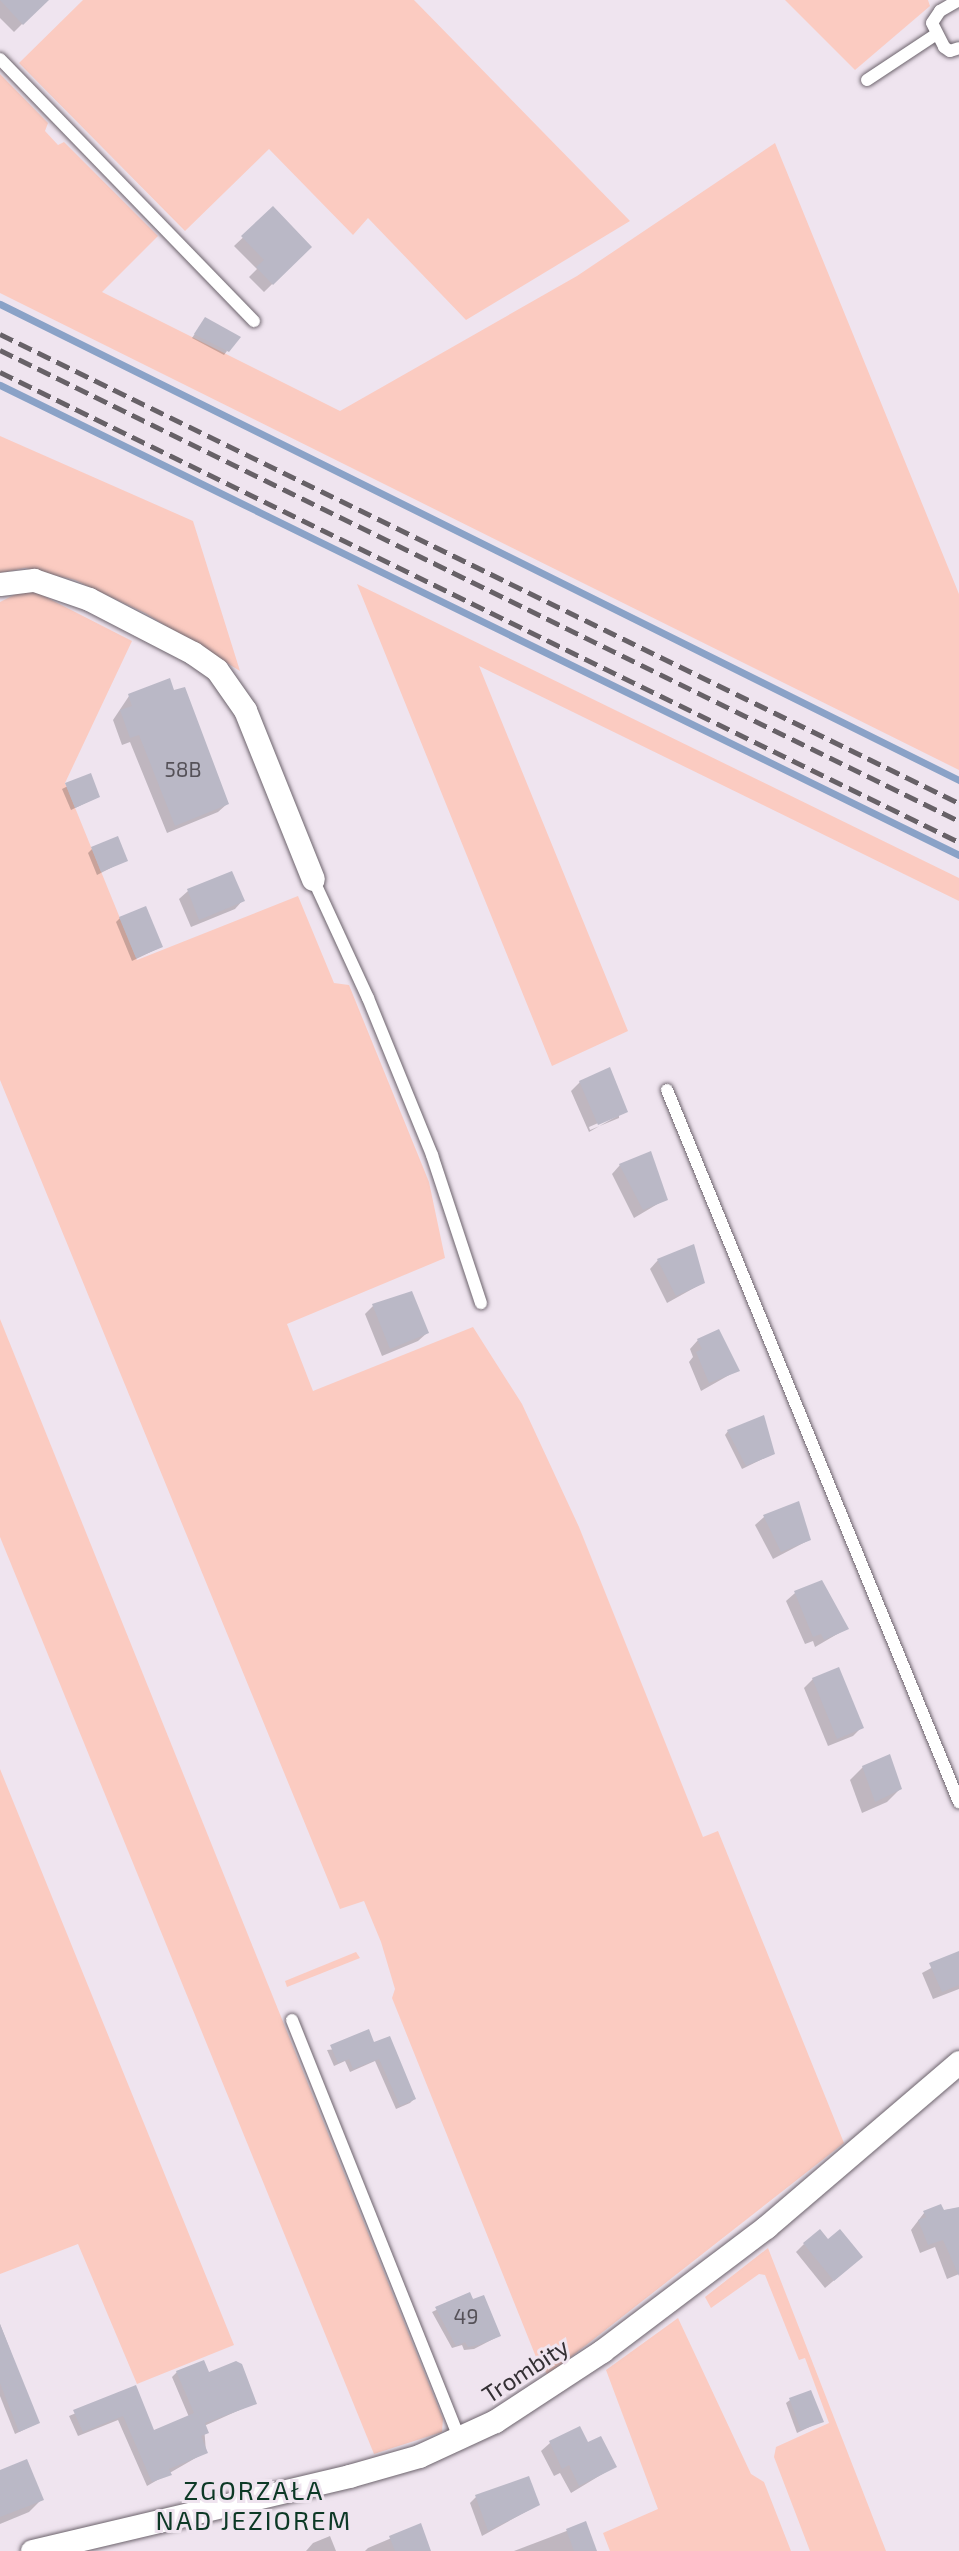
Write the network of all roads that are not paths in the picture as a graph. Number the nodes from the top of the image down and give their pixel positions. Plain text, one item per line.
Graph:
1 (959, 0) edge
2 (935, 35) junction
3 (959, 48) edge
4 (0, 59) edge
5 (867, 80) dead end
6 (254, 321) dead end
7 (10, 581) edge
8 (313, 879) joint
9 (667, 1090) dead end
10 (481, 1303) dead end
11 (959, 1802) edge
12 (292, 2020) dead end
13 (959, 2062) edge
14 (460, 2439) junction
15 (32, 2551) edge

1 - 2 lane
2 - 3 lane
2 - 5 lane
4 - 6 lane
7 - 8 street
8 - 10 lane
9 - 11 lane
12 - 14 lane
13 - 14 street, Trombity
14 - 15 street, Trombity

